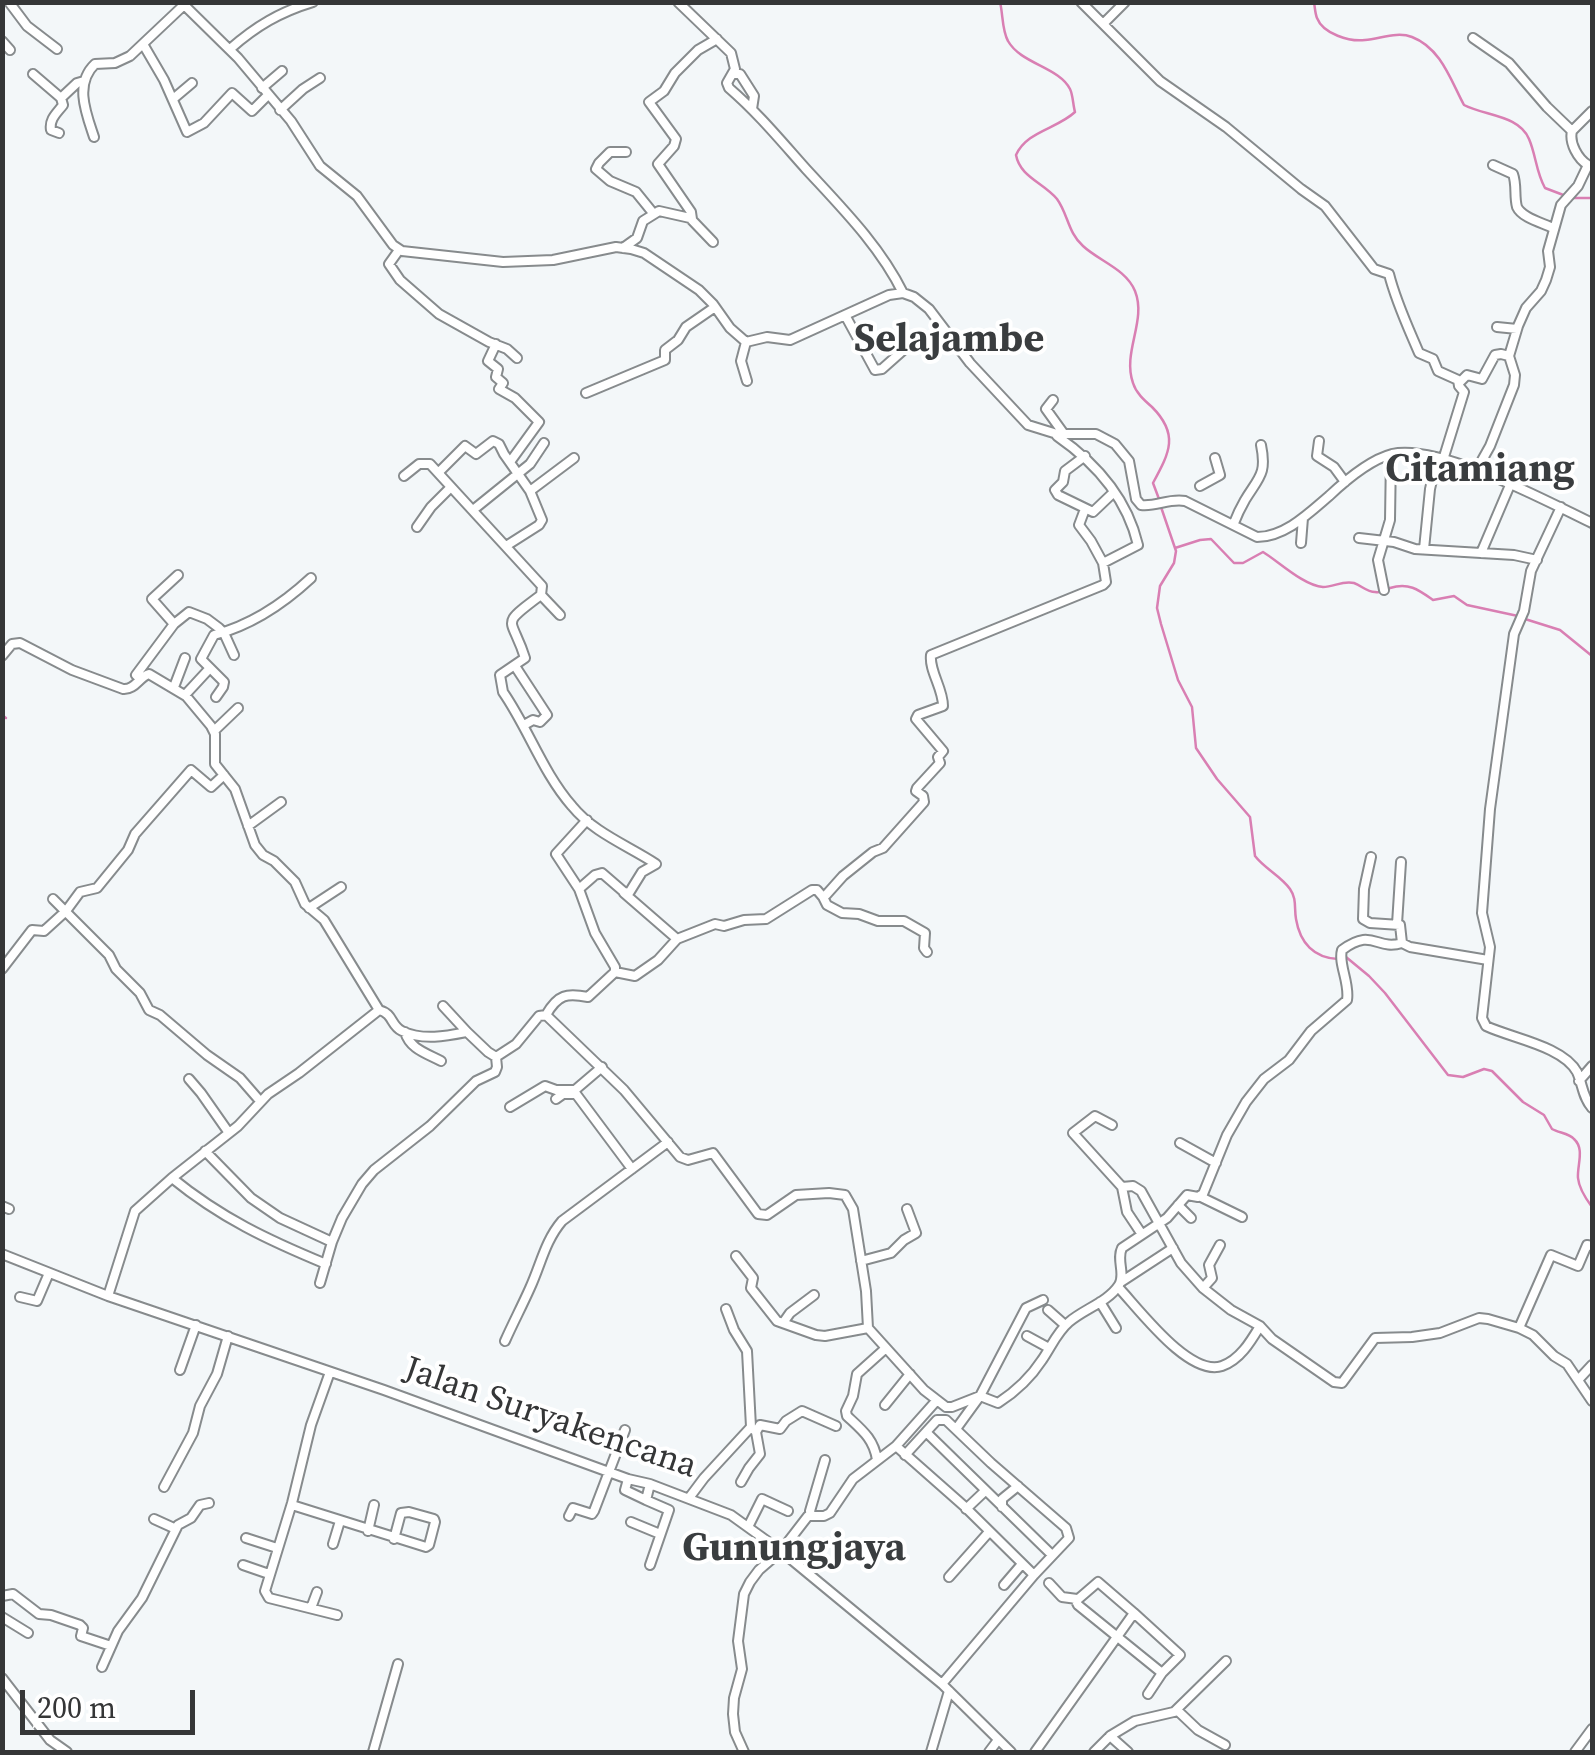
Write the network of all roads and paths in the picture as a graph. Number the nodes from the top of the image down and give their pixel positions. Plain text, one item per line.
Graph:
1 (9, 2) edge
2 (678, 2) edge
3 (1082, 2) edge
4 (1125, 2) edge
5 (312, 3) edge
6 (182, 4) edge
7 (2, 8) edge
8 (1104, 24) junction
9 (717, 38) junction
10 (1473, 38) dead end
11 (2, 41) edge
12 (144, 44) junction
13 (56, 49) dead end
14 (10, 50) dead end
15 (230, 50) junction
16 (282, 72) dead end
17 (34, 74) dead end
18 (734, 74) junction
19 (320, 78) dead end
20 (84, 82) junction
21 (192, 83) dead end
22 (265, 92) junction
23 (61, 98) junction
24 (173, 99) junction
25 (752, 109) junction
26 (280, 110) junction
27 (1592, 112) edge
28 (1572, 131) junction
29 (59, 133) dead end
30 (94, 137) dead end
31 (626, 152) dead end
32 (1493, 165) dead end
33 (1590, 165) edge
34 (653, 213) junction
35 (692, 220) junction
36 (1553, 228) junction
37 (713, 242) dead end
38 (623, 248) junction
39 (399, 250) junction
40 (903, 294) junction
41 (715, 307) junction
42 (845, 316) junction
43 (1497, 327) dead end
44 (1517, 328) junction
45 (746, 342) junction
46 (496, 344) junction
47 (909, 345) dead end
48 (1509, 356) junction
49 (518, 358) dead end
50 (747, 381) dead end
51 (1459, 382) junction
52 (586, 393) dead end
53 (1052, 400) dead end
54 (1053, 434) junction
55 (1064, 434) junction
56 (1319, 441) dead end
57 (544, 443) dead end
58 (1261, 445) dead end
59 (1391, 454) junction
60 (1085, 456) junction
61 (574, 458) dead end
62 (1216, 458) dead end
63 (1440, 459) junction
64 (510, 462) junction
65 (1476, 471) junction
66 (439, 472) junction
67 (518, 473) junction
68 (404, 476) dead end
69 (1345, 482) junction
70 (1510, 485) junction
71 (1200, 486) dead end
72 (450, 488) junction
73 (530, 491) junction
74 (1114, 492) junction
75 (1561, 507) junction
76 (1085, 509) junction
77 (473, 510) junction
78 (1302, 518) junction
79 (1234, 523) junction
80 (1592, 523) edge
81 (416, 527) dead end
82 (1359, 538) dead end
83 (1382, 542) junction
84 (1301, 543) dead end
85 (506, 546) junction
86 (1424, 549) junction
87 (1481, 552) junction
88 (1536, 560) junction
89 (1103, 564) junction
90 (178, 574) dead end
91 (312, 578) dead end
92 (1384, 590) dead end
93 (541, 595) junction
94 (560, 615) dead end
95 (174, 624) junction
96 (224, 633) junction
97 (2, 656) edge
98 (234, 656) dead end
99 (185, 658) dead end
100 (515, 666) junction
101 (210, 668) junction
102 (138, 677) junction
103 (174, 688) junction
104 (185, 695) junction
105 (216, 697) dead end
106 (238, 708) dead end
107 (524, 725) junction
108 (214, 732) junction
109 (200, 759) dead end
110 (191, 770) junction
111 (224, 775) junction
112 (281, 802) dead end
113 (587, 820) junction
114 (248, 826) junction
115 (1371, 857) dead end
116 (1401, 862) dead end
117 (341, 888) dead end
118 (580, 889) junction
119 (624, 892) junction
120 (823, 897) junction
121 (54, 898) dead end
122 (309, 908) junction
123 (66, 911) junction
124 (1397, 924) junction
125 (677, 939) junction
126 (1402, 943) junction
127 (926, 952) dead end
128 (1488, 960) junction
129 (2, 968) edge
130 (616, 972) junction
131 (443, 1006) dead end
132 (379, 1010) junction
133 (546, 1015) junction
134 (404, 1032) junction
135 (467, 1032) junction
136 (496, 1057) junction
137 (442, 1060) dead end
138 (1592, 1066) edge
139 (602, 1067) junction
140 (189, 1079) dead end
141 (1579, 1081) junction
142 (556, 1098) dead end
143 (260, 1101) junction
144 (510, 1107) dead end
145 (1592, 1108) edge
146 (1112, 1126) dead end
147 (229, 1133) junction
148 (668, 1142) junction
149 (1180, 1143) dead end
150 (205, 1151) junction
151 (1216, 1163) junction
152 (632, 1169) junction
153 (172, 1178) junction
154 (1122, 1187) junction
155 (1200, 1196) junction
156 (1178, 1205) junction
157 (908, 1210) dead end
158 (1242, 1217) dead end
159 (1192, 1218) dead end
160 (1160, 1223) junction
161 (1140, 1234) junction
162 (332, 1242) junction
163 (1220, 1245) dead end
164 (1592, 1246) edge
165 (1173, 1248) junction
166 (2, 1254) edge
167 (736, 1256) dead end
168 (861, 1260) junction
169 (326, 1264) junction
170 (49, 1273) junction
171 (320, 1283) dead end
172 (1120, 1284) junction
173 (1203, 1288) junction
174 (814, 1295) dead end
175 (108, 1296) junction
176 (20, 1297) dead end
177 (1043, 1300) dead end
178 (1100, 1302) junction
179 (726, 1309) dead end
180 (1048, 1310) dead end
181 (783, 1323) junction
182 (196, 1325) junction
183 (1065, 1325) junction
184 (1260, 1326) junction
185 (868, 1328) junction
186 (1116, 1328) dead end
187 (1519, 1328) junction
188 (228, 1336) junction
189 (1027, 1336) dead end
190 (505, 1341) dead end
191 (886, 1348) junction
192 (1049, 1348) junction
193 (1592, 1365) edge
194 (180, 1370) dead end
195 (330, 1372) junction
196 (910, 1374) junction
197 (1579, 1380) junction
198 (980, 1396) junction
199 (937, 1400) junction
200 (1592, 1401) edge
201 (885, 1406) dead end
202 (836, 1426) dead end
203 (956, 1428) junction
204 (754, 1429) junction
205 (626, 1430) dead end
206 (926, 1432) junction
207 (896, 1446) junction
208 (905, 1454) junction
209 (826, 1460) dead end
210 (877, 1460) junction
211 (991, 1463) junction
212 (608, 1472) junction
213 (628, 1479) junction
214 (974, 1480) junction
215 (741, 1482) dead end
216 (650, 1484) junction
217 (1018, 1486) junction
218 (164, 1488) dead end
219 (985, 1491) junction
220 (689, 1498) junction
221 (646, 1500) junction
222 (209, 1503) dead end
223 (292, 1505) junction
224 (374, 1506) dead end
225 (1002, 1507) junction
226 (966, 1509) junction
227 (788, 1510) dead end
228 (810, 1515) junction
229 (569, 1516) dead end
230 (154, 1519) dead end
231 (340, 1521) junction
232 (631, 1522) dead end
233 (748, 1527) junction
234 (176, 1529) junction
235 (368, 1530) junction
236 (989, 1532) junction
237 (660, 1534) junction
238 (246, 1538) dead end
239 (394, 1539) junction
240 (333, 1544) dead end
241 (277, 1548) junction
242 (782, 1551) junction
243 (1052, 1554) junction
244 (1022, 1564) junction
245 (242, 1565) dead end
246 (650, 1565) dead end
247 (269, 1574) junction
248 (949, 1576) dead end
249 (1034, 1576) junction
250 (1049, 1582) dead end
251 (1004, 1585) dead end
252 (317, 1592) dead end
253 (2, 1596) edge
254 (1077, 1600) junction
255 (312, 1608) junction
256 (1134, 1613) junction
257 (338, 1615) dead end
258 (2, 1616) edge
259 (28, 1633) dead end
260 (1118, 1636) junction
261 (111, 1646) junction
262 (1226, 1661) dead end
263 (398, 1664) dead end
264 (102, 1667) dead end
265 (1162, 1674) junction
266 (2, 1678) edge
267 (945, 1687) junction
268 (1148, 1694) dead end
269 (1175, 1712) junction
270 (1592, 1729) edge
271 (1110, 1736) junction
272 (998, 1740) junction
273 (1226, 1746) dead end
274 (68, 1752) edge
275 (373, 1752) edge
276 (744, 1752) edge
277 (931, 1752) edge
278 (989, 1752) edge
279 (1012, 1752) edge
280 (1035, 1752) edge
281 (1094, 1752) edge
282 (1128, 1752) edge
283 (1574, 1752) edge

1 - 7 street
1 - 13 street
2 - 9 street
3 - 8 street
4 - 8 street
5 - 15 street
6 - 12 street
6 - 15 street
8 - 51 street
9 - 18 street
9 - 35 street
10 - 28 street
11 - 14 street
12 - 20 street
12 - 24 street
15 - 22 street
16 - 22 street
17 - 23 street
18 - 25 street
18 - 25 street
19 - 26 street
20 - 23 street
20 - 30 street
21 - 24 street
22 - 24 street
22 - 26 street
23 - 29 street
25 - 40 street
26 - 39 street
27 - 28 street
28 - 33 street
31 - 34 street
32 - 36 street
33 - 36 street
34 - 35 street
34 - 38 street
35 - 37 street
36 - 44 street
38 - 39 street
38 - 41 street
39 - 46 street
40 - 42 street
40 - 54 street
41 - 45 street
41 - 52 street
42 - 45 street
42 - 47 street
43 - 44 street
44 - 48 street
45 - 50 street
46 - 49 street
46 - 64 street
48 - 51 street
48 - 65 street
51 - 63 street
53 - 55 street
54 - 55 street
54 - 60 street
55 - 79 street
56 - 69 street
57 - 67 street
58 - 79 street
59 - 63 street
59 - 69 street
59 - 83 street
60 - 74 street
60 - 76 street
61 - 73 street
62 - 71 street
63 - 65 street
63 - 86 street
64 - 66 street
64 - 67 street
65 - 70 street
66 - 68 street
66 - 72 street
67 - 73 street
67 - 77 street
69 - 78 street
70 - 75 street
70 - 87 street
72 - 77 street
72 - 81 street
73 - 85 street
74 - 76 street
74 - 89 street
75 - 80 street
75 - 88 street
76 - 89 street
77 - 85 street
78 - 79 street
78 - 84 street
82 - 83 street
83 - 86 street
83 - 92 street
85 - 93 street
86 - 87 street
87 - 88 street
88 - 128 street
89 - 120 street
90 - 95 street
91 - 96 street
93 - 94 street
93 - 100 street
95 - 96 street
95 - 102 street
96 - 98 street
96 - 101 street
97 - 102 street
99 - 103 street
100 - 107 street
100 - 107 street
101 - 104 street
101 - 105 street
102 - 103 street
103 - 104 street
104 - 108 street
106 - 108 street
107 - 113 street
108 - 111 street
109 - 110 street
110 - 111 street
110 - 123 street
111 - 114 street
112 - 114 street
113 - 118 street
113 - 119 street
114 - 122 street
115 - 124 street
116 - 124 street
117 - 122 street
118 - 119 street
118 - 130 street
119 - 125 street
120 - 125 street
120 - 127 street
121 - 123 street
122 - 132 street
123 - 129 street
123 - 143 street
124 - 126 street
125 - 130 street
126 - 128 street
126 - 151 street
128 - 141 street
130 - 133 street
131 - 135 street
132 - 134 street
132 - 143 street
133 - 136 street
133 - 139 street
134 - 135 street
134 - 137 street
135 - 136 street
136 - 162 street
138 - 141 street
139 - 144 street
139 - 148 street
140 - 147 street
141 - 145 street
142 - 152 street
143 - 147 street
146 - 154 street
147 - 150 street
148 - 152 street
148 - 168 street
149 - 151 street
150 - 153 street
150 - 162 street
151 - 155 street
152 - 190 street
153 - 169 street
153 - 175 street
154 - 160 street
154 - 161 street
155 - 156 street
155 - 158 street
156 - 159 street
156 - 160 street
157 - 168 street
160 - 161 street
160 - 165 street
161 - 172 street
162 - 169 street
163 - 173 street
164 - 187 street
165 - 172 street
165 - 173 street
166 - 170 street, Jalan Suryakencana
167 - 181 street
168 - 185 street
169 - 171 street
170 - 175 street, Jalan Suryakencana
170 - 176 street
172 - 178 street
172 - 184 street
173 - 184 street
174 - 181 street
175 - 182 street, Jalan Suryakencana
177 - 198 street
178 - 183 street
178 - 186 street
179 - 204 street
180 - 183 street
181 - 185 street
182 - 188 street, Jalan Suryakencana
182 - 194 street
183 - 192 street
184 - 187 street
185 - 191 street
187 - 197 street
188 - 195 street, Jalan Suryakencana
188 - 218 street
189 - 192 street
191 - 196 street
191 - 210 street
192 - 198 street
193 - 197 street
195 - 212 street, Jalan Suryakencana
195 - 223 street
196 - 199 street
196 - 201 street
197 - 200 street
198 - 199 street
198 - 203 street
199 - 207 street
202 - 204 street
203 - 206 street
203 - 211 street
204 - 215 street
204 - 220 street
205 - 212 street
206 - 208 street
206 - 214 street
207 - 208 street
207 - 210 street
208 - 226 street
209 - 228 street
210 - 228 street
211 - 214 street
211 - 217 street
212 - 213 street, Jalan Suryakencana
212 - 229 street
213 - 216 street, Jalan Suryakencana
213 - 221 street
214 - 219 street
216 - 220 street, Jalan Suryakencana
216 - 221 street
217 - 225 street
217 - 243 street
219 - 225 street
219 - 226 street
220 - 233 street, Jalan Suryakencana
221 - 237 street
222 - 234 street
223 - 231 street
223 - 241 street
224 - 235 street
225 - 243 street
226 - 236 street
227 - 233 street
228 - 242 street
230 - 234 street
231 - 235 street
231 - 240 street
232 - 237 street
233 - 242 street, Jalan Suryakencana
234 - 261 street
235 - 239 street
236 - 244 street
236 - 248 street
237 - 246 street
238 - 241 street
239 - 239 street
241 - 247 street
242 - 267 street, Jalan Suryakencana
242 - 276 street
243 - 249 street
244 - 249 street
244 - 251 street
245 - 247 street
247 - 255 street
249 - 267 street
250 - 254 street
252 - 255 street
253 - 261 street
254 - 256 street
254 - 260 street
255 - 257 street
256 - 260 street
256 - 265 street
258 - 259 street
260 - 265 street
260 - 280 street
261 - 264 street
262 - 269 street
263 - 275 street
265 - 268 street
266 - 274 street
267 - 272 street, Jalan Suryakencana
267 - 277 street
269 - 271 street
269 - 273 street
270 - 283 street
271 - 281 street
271 - 282 street
272 - 278 street
272 - 279 street, Jalan Suryakencana

